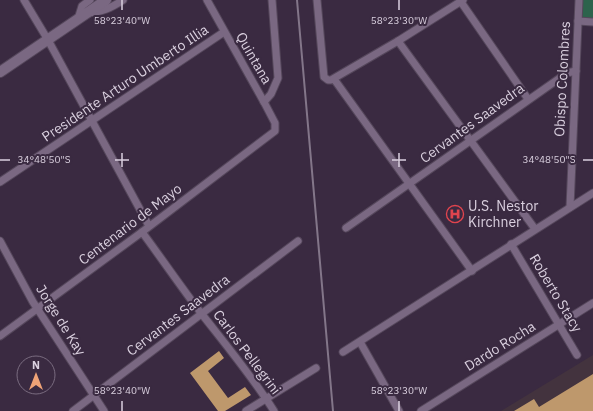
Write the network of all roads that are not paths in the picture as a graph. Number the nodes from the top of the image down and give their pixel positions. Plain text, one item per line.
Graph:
1 (24, 0) edge
2 (90, 0) edge
3 (106, 0) edge
4 (123, 0) edge
5 (206, 0) edge
6 (272, 0) edge
7 (317, 0) edge
8 (579, 0) edge
9 (462, 1) edge
10 (87, 13) junction
11 (78, 19) junction
12 (578, 21) junction
13 (593, 22) edge
14 (224, 32) junction
15 (48, 40) junction
16 (398, 41) junction
17 (576, 71) junction
18 (0, 72) edge
19 (334, 79) junction
20 (528, 99) junction
21 (266, 100) junction
22 (92, 121) junction
23 (275, 131) joint
24 (471, 140) junction
25 (0, 182) edge
26 (410, 184) junction
27 (593, 193) edge
28 (570, 207) junction
29 (149, 226) junction
30 (346, 228) dead end
31 (535, 229) junction
32 (142, 232) junction
33 (0, 241) edge
34 (298, 241) dead end
35 (511, 244) junction
36 (472, 271) junction
37 (593, 303) edge
38 (37, 309) junction
39 (201, 313) junction
40 (560, 324) junction
41 (0, 336) edge
42 (360, 342) junction
43 (343, 352) dead end
44 (577, 355) dead end
45 (316, 368) dead end
46 (94, 396) junction
47 (266, 398) junction
48 (73, 411) edge
49 (104, 411) edge
50 (246, 411) edge
51 (274, 411) edge
52 (399, 411) edge
53 (421, 411) edge

1 - 15 street
2 - 11 street
3 - 10 main road
4 - 10 street
5 - 14 street, Quintana
6 - 21 street
7 - 19 street
8 - 12 street, Obispo Colombres
9 - 16 street
9 - 20 street
10 - 11 main road
11 - 15 main road
12 - 13 street
12 - 17 street, Obispo Colombres
14 - 21 street, Quintana
14 - 22 street, Presidente Arturo Umberto Illia
15 - 18 main road
15 - 22 street
16 - 19 street
16 - 24 street
17 - 20 street, Cervantes Saavedra
17 - 28 street, Obispo Colombres
19 - 26 street
20 - 24 street, Cervantes Saavedra
21 - 23 street, Quintana
22 - 25 street, Presidente Arturo Umberto Illia
22 - 29 street
23 - 29 street, Centenario de Mayo
24 - 26 street, Cervantes Saavedra
24 - 31 street
26 - 30 street, Cervantes Saavedra
26 - 36 street
27 - 28 street
28 - 31 street
29 - 32 street, Centenario de Mayo
31 - 35 street
32 - 38 street, Centenario de Mayo
32 - 39 street, Carlos Pellegrini
33 - 38 street, Jorge de Kay
34 - 39 street, Cervantes Saavedra
35 - 36 street
35 - 40 street, Roberto Stacy
36 - 42 street
37 - 40 street, Dardo Rocha
38 - 41 street, Centenario de Mayo
38 - 46 street, Jorge de Kay
39 - 46 street, Cervantes Saavedra
39 - 47 street, Carlos Pellegrini
40 - 44 street, Roberto Stacy
40 - 53 street, Dardo Rocha
42 - 43 street
42 - 52 street
45 - 47 street
46 - 48 street, Cervantes Saavedra
46 - 49 street, Jorge de Kay
47 - 50 street
47 - 51 street, Carlos Pellegrini

